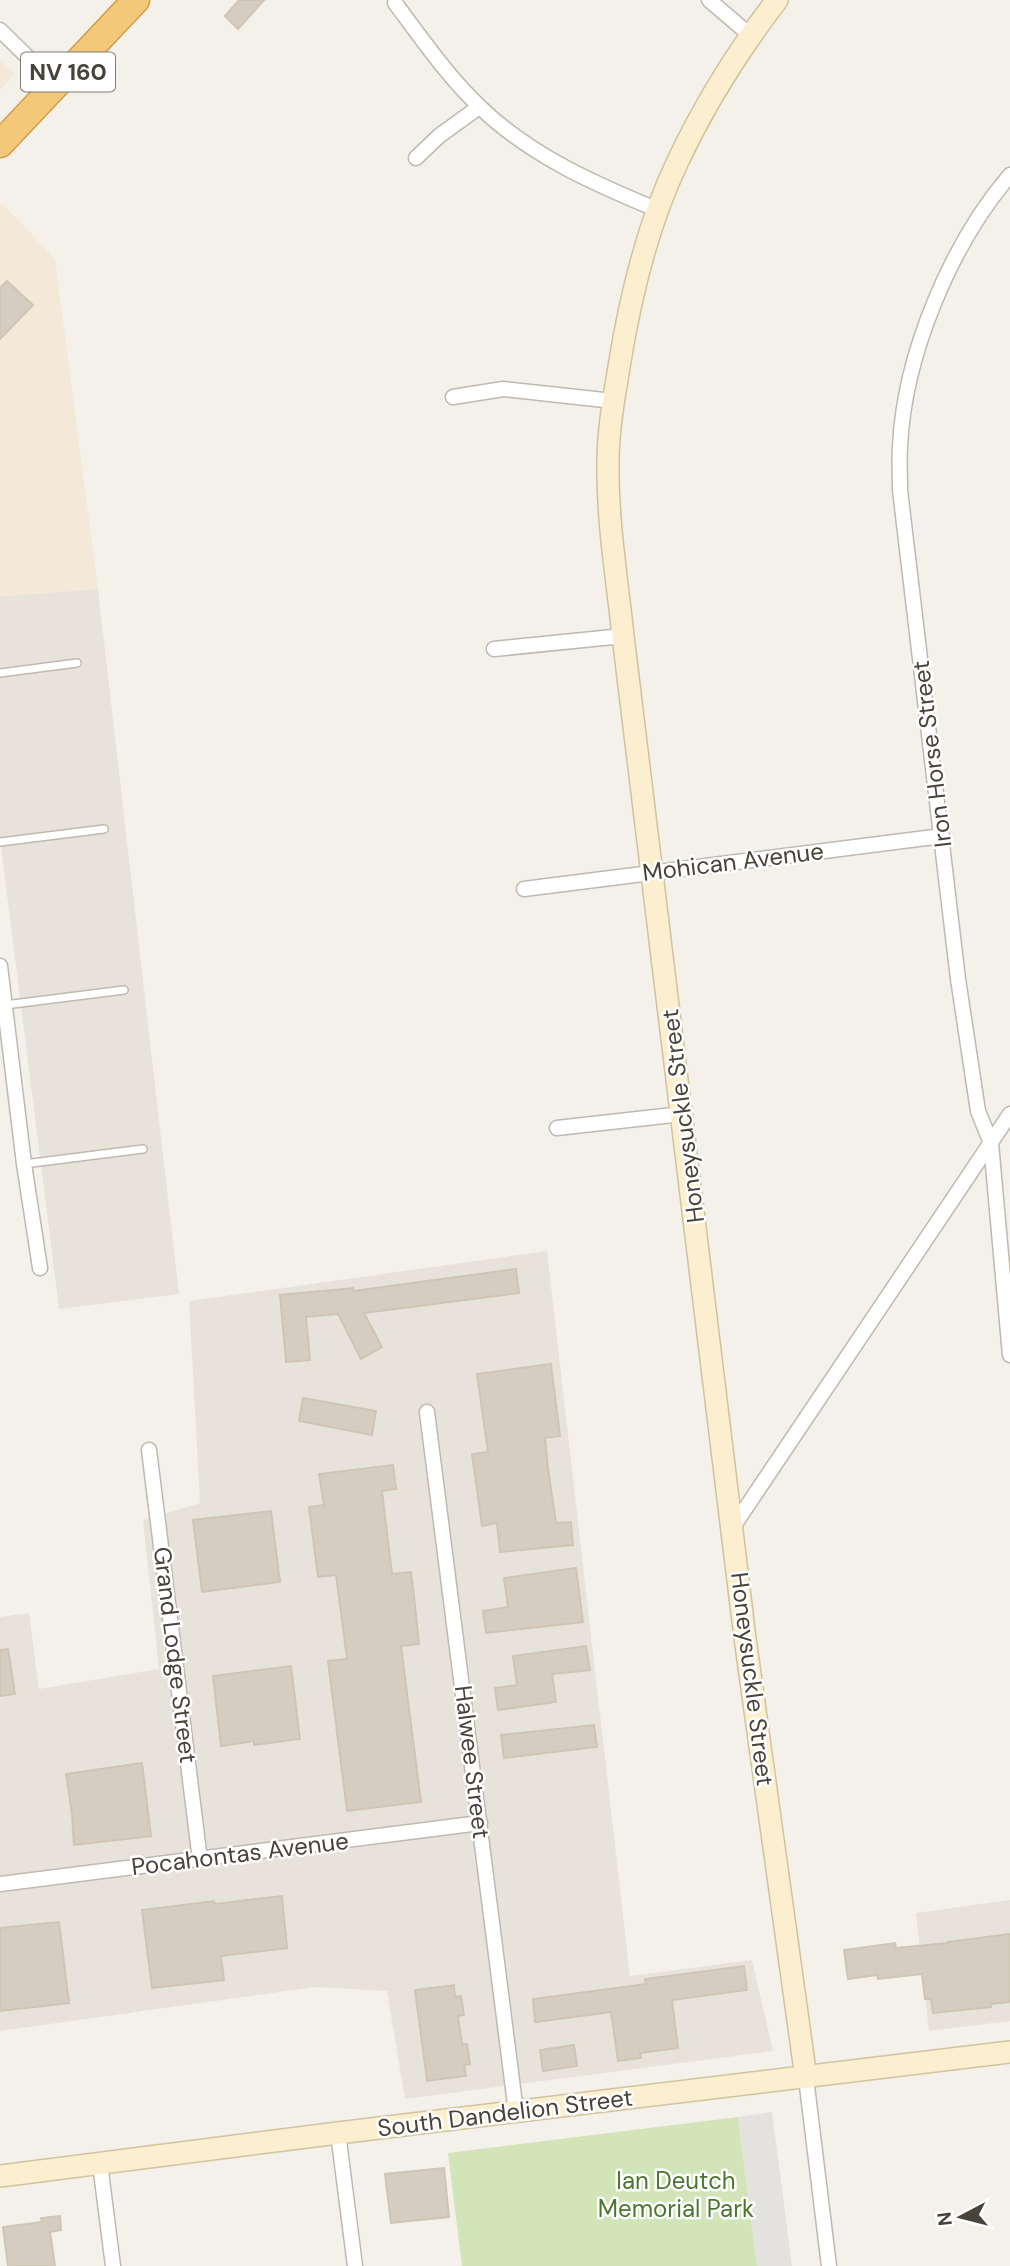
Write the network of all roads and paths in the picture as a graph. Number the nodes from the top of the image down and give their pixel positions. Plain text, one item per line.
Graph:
1 (136, 0) edge
2 (709, 0) edge
3 (777, 0) edge
4 (396, 3) dead end
5 (0, 30) edge
6 (750, 35) junction
7 (56, 85) junction
8 (479, 107) junction
9 (0, 144) edge
10 (416, 158) dead end
11 (1010, 175) edge
12 (658, 210) junction
13 (453, 397) dead end
14 (613, 401) junction
15 (623, 636) junction
16 (494, 649) dead end
17 (76, 663) dead end
18 (0, 673) edge
19 (104, 829) dead end
20 (942, 836) junction
21 (0, 842) edge
22 (653, 872) junction
23 (524, 889) dead end
24 (0, 966) edge
25 (124, 990) dead end
26 (5, 1005) junction
27 (682, 1114) junction
28 (1010, 1114) edge
29 (557, 1128) dead end
30 (990, 1143) junction
31 (143, 1149) dead end
32 (24, 1164) junction
33 (40, 1268) dead end
34 (1010, 1355) edge
35 (427, 1412) dead end
36 (149, 1450) dead end
37 (733, 1527) junction
38 (480, 1823) junction
39 (201, 1860) junction
40 (0, 1884) edge
41 (1010, 2052) edge
42 (806, 2078) junction
43 (516, 2112) junction
44 (338, 2133) junction
45 (100, 2164) junction
46 (0, 2176) edge
47 (113, 2266) edge
48 (355, 2266) edge
49 (829, 2266) edge

1 - 7 highway, NV 160
2 - 6 street
3 - 6 street, Honeysuckle Street
4 - 8 street
5 - 7 street
6 - 12 street, Honeysuckle Street
7 - 9 highway, NV 160
8 - 10 street
8 - 12 street
11 - 20 street, Iron Horse Street
12 - 14 street, Honeysuckle Street
13 - 14 street
14 - 15 street, Honeysuckle Street
15 - 16 street
15 - 22 street, Honeysuckle Street
17 - 18 lane
19 - 21 lane
20 - 22 street, Mohican Avenue
20 - 30 street, Iron Horse Street
22 - 23 street, Mohican Avenue
22 - 27 street, Honeysuckle Street
24 - 26 street
25 - 26 lane
26 - 32 street
27 - 29 street
27 - 37 street, Honeysuckle Street
28 - 30 street
30 - 34 street, Iron Horse Street
30 - 37 street
31 - 32 lane
32 - 33 street
35 - 38 street, Halwee Street
36 - 39 street, Grand Lodge Street
37 - 42 street, Honeysuckle Street
38 - 39 street, Pocahontas Avenue
38 - 43 street, Halwee Street
39 - 40 street, Pocahontas Avenue
41 - 42 street, South Dandelion Street
42 - 43 street, South Dandelion Street
42 - 49 street, Honeysuckle Street
43 - 44 street, South Dandelion Street
44 - 45 street, South Dandelion Street
44 - 48 street
45 - 46 street, South Dandelion Street
45 - 47 street

